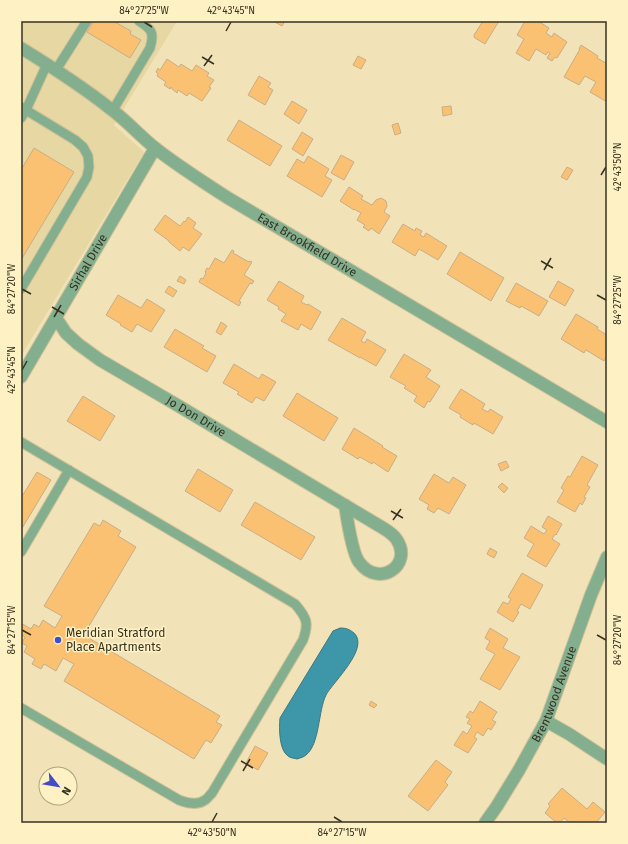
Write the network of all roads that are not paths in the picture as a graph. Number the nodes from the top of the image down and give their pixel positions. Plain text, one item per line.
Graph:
1 (87, 21) edge
2 (139, 21) edge
3 (21, 48) edge
4 (52, 67) junction
5 (24, 108) edge
6 (113, 110) junction
7 (21, 118) edge
8 (155, 148) junction
9 (21, 289) edge
10 (56, 318) junction
11 (24, 364) edge
12 (21, 377) edge
13 (607, 422) edge
14 (21, 442) edge
15 (69, 470) junction
16 (345, 505) junction
17 (21, 552) edge
18 (607, 557) edge
19 (21, 708) edge
20 (546, 721) junction
21 (607, 759) edge
22 (485, 823) edge

1 - 4 lane
2 - 6 lane
3 - 4 street, East Brookfield Drive
4 - 5 lane
4 - 6 street, East Brookfield Drive
5 - 7 lane
5 - 9 lane
6 - 8 street, East Brookfield Drive
8 - 10 street, Sirhal Drive
8 - 13 street, East Brookfield Drive
10 - 11 street, Sirhal Drive
10 - 16 street, Jo Don Drive
11 - 12 street, Sirhal Drive
14 - 15 lane
15 - 17 lane
15 - 19 lane
16 - 16 street, Jo Don Drive
18 - 20 street, Brentwood Avenue
20 - 21 street
20 - 22 street, Brentwood Avenue

